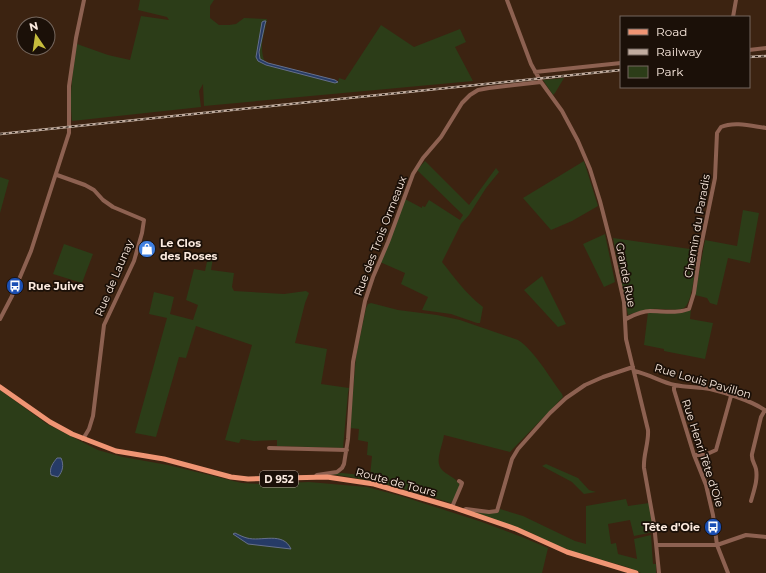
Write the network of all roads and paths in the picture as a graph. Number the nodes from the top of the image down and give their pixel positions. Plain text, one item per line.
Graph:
1 (84, 0) edge
2 (507, 0) edge
3 (736, 0) edge
4 (733, 16) edge
5 (766, 48) edge
6 (750, 50) edge
7 (620, 63) edge
8 (535, 72) junction
9 (541, 82) junction
10 (766, 128) edge
11 (56, 175) junction
12 (0, 319) edge
13 (626, 319) junction
14 (634, 369) junction
15 (674, 384) junction
16 (0, 387) edge
17 (731, 396) junction
18 (766, 411) edge
19 (83, 440) junction
20 (269, 448) dead end
21 (346, 450) junction
22 (694, 455) junction
23 (315, 477) junction
24 (459, 481) dead end
25 (751, 501) dead end
26 (452, 507) junction
27 (463, 511) junction
28 (766, 536) edge
29 (657, 545) junction
30 (718, 545) junction
31 (605, 564) junction
32 (627, 573) edge
33 (636, 573) edge
34 (659, 573) edge
35 (728, 573) edge

1 - 11 street
2 - 8 street, Grande Rue
3 - 4 street
5 - 6 street
7 - 8 street
8 - 9 street, Grande Rue
9 - 13 street, Grande Rue
9 - 21 street, Rue des Trois Ormeaux
10 - 13 street, Chemin du Paradis
11 - 12 street
11 - 19 street, Rue de Launay
13 - 14 street, Grande Rue
14 - 15 street, Rue Louis Pavillon
14 - 27 street
14 - 29 street, Grande Rue
15 - 17 street, Rue Louis Pavillon
15 - 22 street, Rue Henri Tête d'Oie
16 - 19 main road, Route de Tours / D 952
17 - 18 street, Rue Louis Pavillon
17 - 22 street
18 - 25 street
19 - 23 main road, Route de Tours / D 952
20 - 21 street
21 - 23 street, Rue des Trois Ormeaux
22 - 30 street, Rue Henri Tête d'Oie
23 - 26 main road, Route de Tours / D 952
24 - 26 street
26 - 27 main road, Route de Tours / D 952
27 - 31 main road, Route de Tours / D 952
28 - 30 street
29 - 30 street
29 - 34 street, Grande Rue
30 - 35 street, Rue Henri Tête d'Oie
31 - 32 main road, Route de Tours / D 952
31 - 33 main road, Route de Tours / D 952

